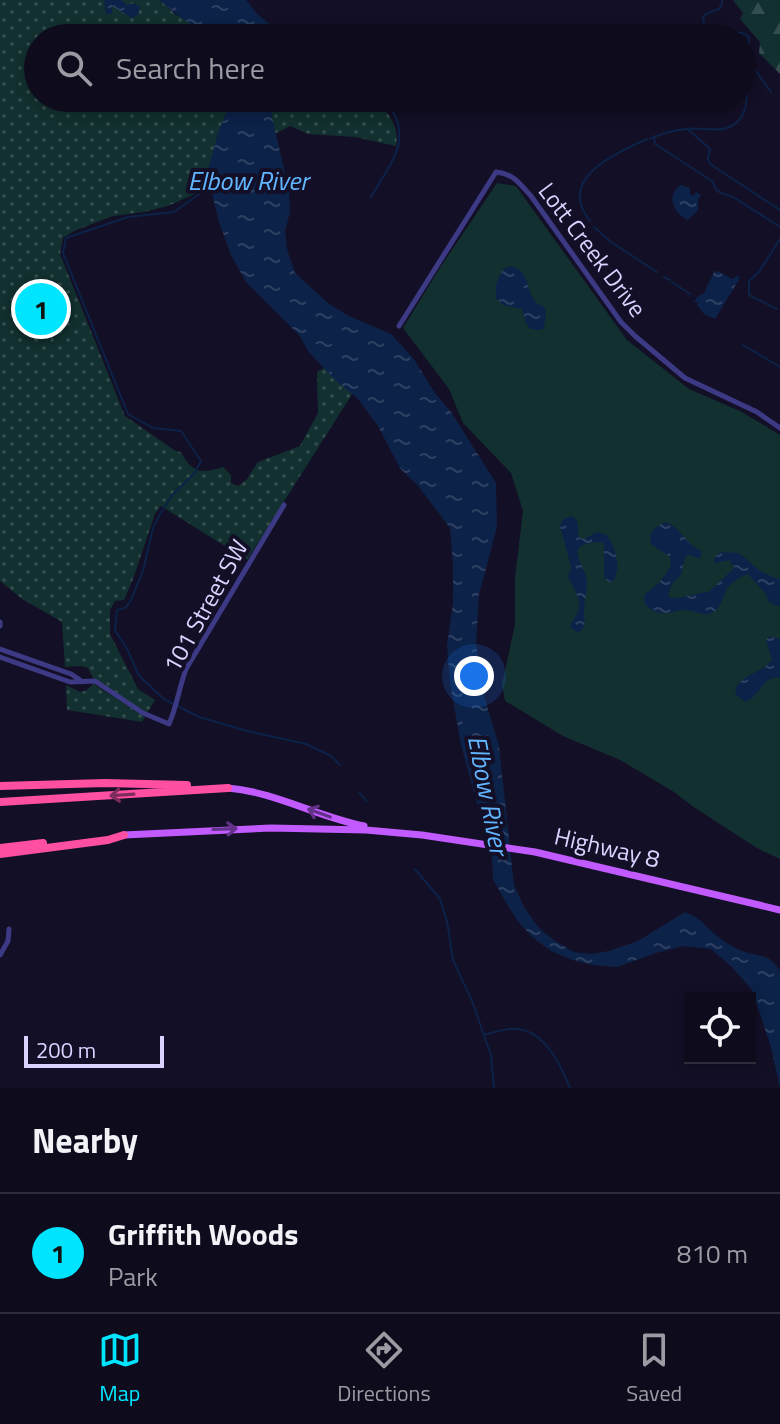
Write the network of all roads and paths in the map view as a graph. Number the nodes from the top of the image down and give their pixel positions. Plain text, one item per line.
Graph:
1 (399, 326) dead end
2 (780, 428) edge
3 (284, 505) dead end
4 (0, 649) edge
5 (0, 657) edge
6 (81, 681) junction
7 (0, 786) edge
8 (228, 788) junction
9 (0, 802) edge
10 (124, 835) junction
11 (422, 835) junction
12 (0, 848) edge
13 (0, 854) edge
14 (780, 910) edge
15 (9, 929) dead end
16 (0, 955) edge

1 - 2 street, Lott Creek Drive
3 - 6 street, 101 Street SW
4 - 6 street
5 - 6 street
7 - 8 highway
8 -> 9 highway
11 -> 8 main road, Highway 8
10 -> 11 main road, Highway 8
10 - 12 highway
10 - 13 highway
11 - 14 main road, Highway 8
15 - 16 street

